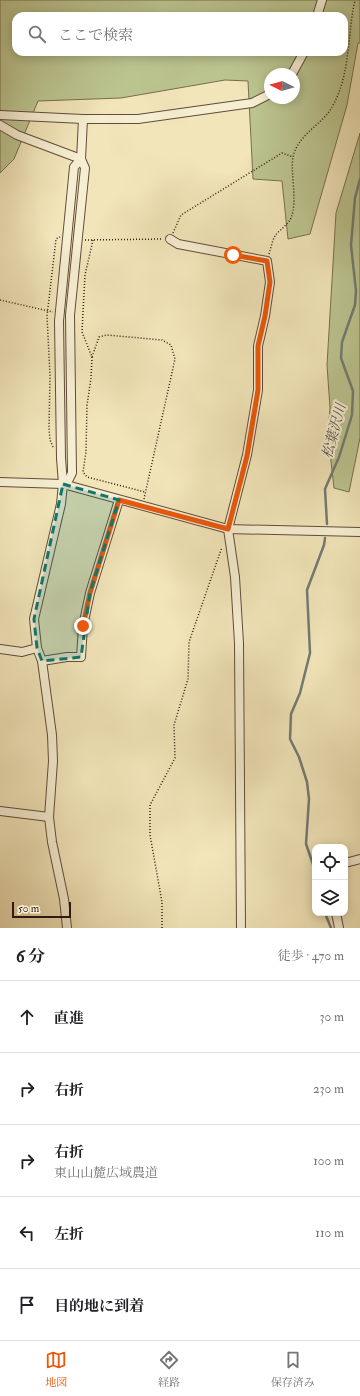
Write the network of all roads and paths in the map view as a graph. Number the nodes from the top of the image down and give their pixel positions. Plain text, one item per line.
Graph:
1 (322, 0) edge
2 (356, 0) edge
3 (318, 12) edge
4 (302, 56) edge
5 (295, 68) edge
6 (264, 97) edge
7 (0, 115) edge
8 (83, 119) junction
9 (0, 125) edge
10 (293, 157) junction
11 (81, 160) junction
12 (78, 238) junction
13 (170, 239) junction
14 (93, 240) junction
15 (267, 261) junction
16 (0, 300) edge
17 (60, 314) junction
18 (92, 357) junction
19 (0, 482) edge
20 (64, 485) junction
21 (146, 492) junction
22 (119, 500) junction
23 (143, 506) junction
24 (228, 529) junction
25 (360, 532) edge
26 (223, 544) dead end
27 (37, 648) junction
28 (0, 649) edge
29 (42, 662) junction
30 (0, 811) edge
31 (49, 817) junction
32 (360, 859) edge
33 (348, 862) edge
34 (337, 916) edge
35 (67, 928) edge
36 (162, 928) edge
37 (241, 928) edge
38 (339, 928) edge

1 - 3 street
2 - 10 path
4 - 5 street
6 - 8 street
7 - 8 street
8 - 11 street
9 - 11 street
10 - 13 path
10 - 15 path
11 - 12 street
11 - 17 street
12 - 14 path
12 - 20 street
13 - 14 path
13 - 15 street
14 - 18 path
15 - 24 street
16 - 17 path
17 - 20 street
18 - 21 path
18 - 21 path
19 - 20 street
20 - 22 street
20 - 27 street
21 - 23 path
22 - 23 street
22 - 29 street
23 - 24 street
24 - 25 street
24 - 37 street
26 - 36 path
27 - 28 street
27 - 29 street
29 - 31 street
30 - 31 street
31 - 35 street
32 - 33 street
34 - 38 street

